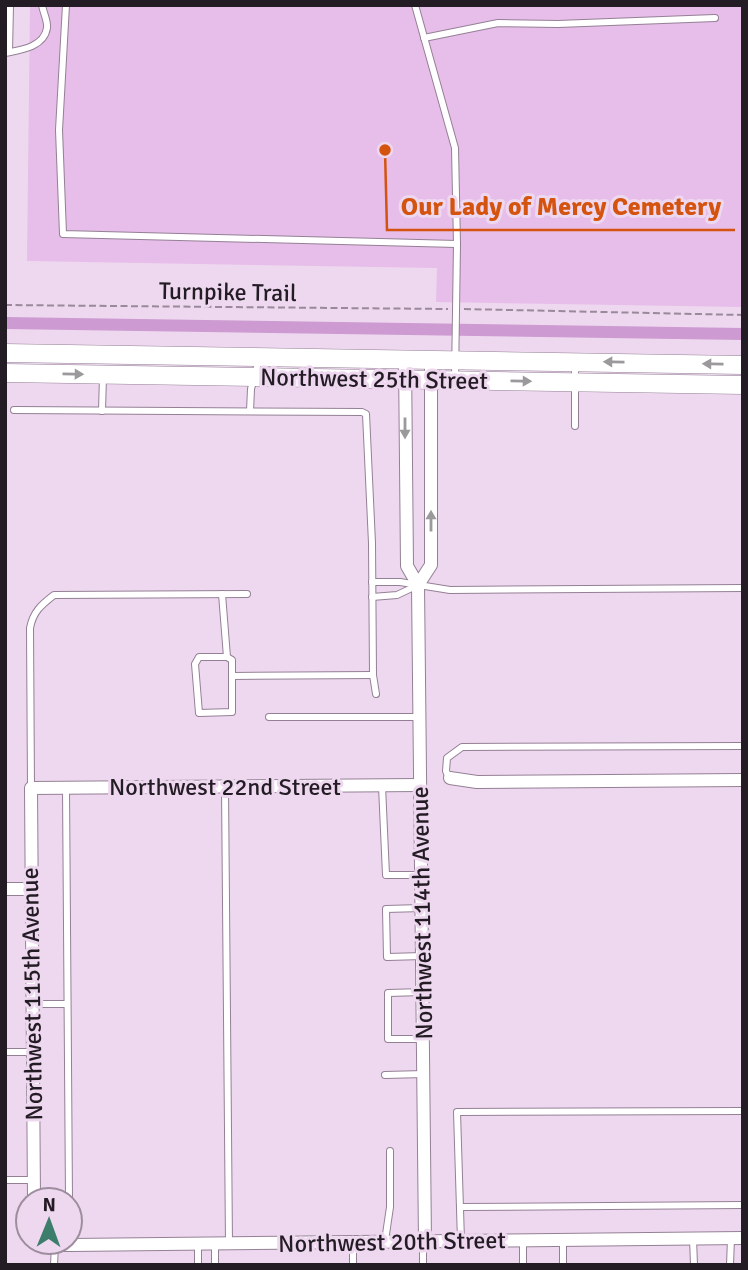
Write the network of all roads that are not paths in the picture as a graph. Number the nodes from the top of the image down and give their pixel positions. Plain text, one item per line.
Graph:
1 (10, 5) edge
2 (42, 5) edge
3 (66, 5) edge
4 (415, 5) edge
5 (715, 18) dead end
6 (7, 25) edge
7 (424, 38) junction
8 (7, 53) edge
9 (457, 244) junction
10 (456, 352) junction
11 (5, 353) edge
12 (259, 357) junction
13 (405, 360) junction
14 (430, 360) junction
15 (575, 362) junction
16 (743, 365) edge
17 (5, 373) edge
18 (103, 374) junction
19 (254, 377) junction
20 (405, 379) junction
21 (430, 380) junction
22 (455, 380) junction
23 (575, 382) junction
24 (743, 384) edge
25 (14, 410) dead end
26 (102, 411) junction
27 (250, 411) junction
28 (575, 426) dead end
29 (372, 582) junction
30 (418, 585) junction
31 (743, 588) edge
32 (222, 594) junction
33 (247, 594) dead end
34 (372, 597) junction
35 (227, 657) junction
36 (373, 675) junction
37 (232, 676) junction
38 (376, 694) dead end
39 (269, 717) dead end
40 (419, 717) junction
41 (743, 746) edge
42 (450, 778) joint
43 (743, 780) edge
44 (420, 785) junction
45 (225, 786) junction
46 (382, 786) junction
47 (31, 788) junction
48 (66, 788) junction
49 (421, 875) junction
50 (5, 889) edge
51 (30, 889) junction
52 (422, 908) junction
53 (423, 956) junction
54 (423, 992) junction
55 (33, 1004) junction
56 (67, 1004) junction
57 (423, 1039) junction
58 (5, 1052) edge
59 (34, 1052) junction
60 (424, 1074) junction
61 (385, 1075) dead end
62 (743, 1111) edge
63 (390, 1151) dead end
64 (5, 1180) edge
65 (34, 1180) junction
66 (34, 1186) edge
67 (69, 1186) edge
68 (743, 1205) edge
69 (460, 1207) junction
70 (693, 1238) junction
71 (737, 1238) edge
72 (563, 1240) junction
73 (461, 1241) junction
74 (523, 1241) junction
75 (424, 1242) junction
76 (353, 1243) junction
77 (384, 1243) junction
78 (84, 1244) edge
79 (198, 1244) junction
80 (222, 1244) junction
81 (198, 1265) edge
82 (215, 1265) edge
83 (353, 1265) edge
84 (423, 1265) edge
85 (523, 1265) edge
86 (563, 1265) edge
87 (694, 1265) edge
88 (730, 1265) edge

1 - 6 lane
2 - 8 lane
3 - 9 lane
4 - 7 lane
5 - 7 lane
6 - 8 lane
7 - 9 lane
9 - 10 lane
10 - 14 main road, Northwest 25th Street
10 - 15 main road, Northwest 25th Street
10 - 22 lane
11 - 12 main road, Northwest 25th Street
12 - 13 main road, Northwest 25th Street
12 - 19 lane
13 - 14 main road, Northwest 25th Street
13 - 20 street, Northwest 114th Avenue
14 - 21 street, Northwest 114th Avenue
16 -> 15 main road, Northwest 25th Street
15 - 23 lane
17 -> 18 main road, Northwest 25th Street
18 - 19 main road, Northwest 25th Street
18 - 26 lane
19 - 20 main road, Northwest 25th Street
19 - 27 lane
20 - 21 main road, Northwest 25th Street
20 -> 30 street, Northwest 114th Avenue
21 - 22 main road, Northwest 25th Street
30 -> 21 street, Northwest 114th Avenue
22 -> 23 main road, Northwest 25th Street
23 - 24 main road, Northwest 25th Street
23 - 28 lane
25 - 26 lane
26 - 27 lane
27 - 29 lane
29 - 30 lane
29 - 34 lane
30 - 31 lane
30 - 34 lane
30 - 40 street, Northwest 114th Avenue
32 - 33 lane
32 - 35 lane
32 - 47 lane
34 - 36 lane
35 - 37 lane
35 - 37 lane
36 - 37 lane
36 - 38 lane
39 - 40 lane
40 - 44 street, Northwest 114th Avenue
41 - 42 lane
42 - 43 street
44 - 46 street, Northwest 22nd Street
44 - 49 street, Northwest 114th Avenue
45 - 46 street, Northwest 22nd Street
45 - 48 street, Northwest 22nd Street
45 - 80 lane
46 - 49 lane
47 - 48 street, Northwest 22nd Street
47 - 51 street, Northwest 115th Avenue
48 - 56 lane
49 - 52 street, Northwest 114th Avenue
50 - 51 street
51 - 55 street, Northwest 115th Avenue
52 - 53 street, Northwest 114th Avenue
52 - 53 lane
53 - 54 street, Northwest 114th Avenue
54 - 57 street, Northwest 114th Avenue
54 - 57 lane
55 - 56 lane
55 - 59 street, Northwest 115th Avenue
56 - 67 lane
57 - 60 street, Northwest 114th Avenue
58 - 59 lane
59 - 65 street, Northwest 115th Avenue
60 - 61 lane
60 - 75 street, Northwest 114th Avenue
62 - 69 lane
63 - 77 lane
64 - 65 lane
65 - 66 street, Northwest 115th Avenue
68 - 69 lane
69 - 73 lane
70 - 71 street, Northwest 20th Street
70 - 72 street, Northwest 20th Street
70 - 87 lane
71 - 88 lane
72 - 74 street, Northwest 20th Street
72 - 86 lane
73 - 74 street, Northwest 20th Street
73 - 75 street, Northwest 20th Street
74 - 85 lane
75 - 77 street, Northwest 20th Street
75 - 84 lane
76 - 77 street, Northwest 20th Street
76 - 80 street, Northwest 20th Street
76 - 83 lane
78 - 79 street, Northwest 20th Street
79 - 80 street, Northwest 20th Street
79 - 81 lane
80 - 82 lane

